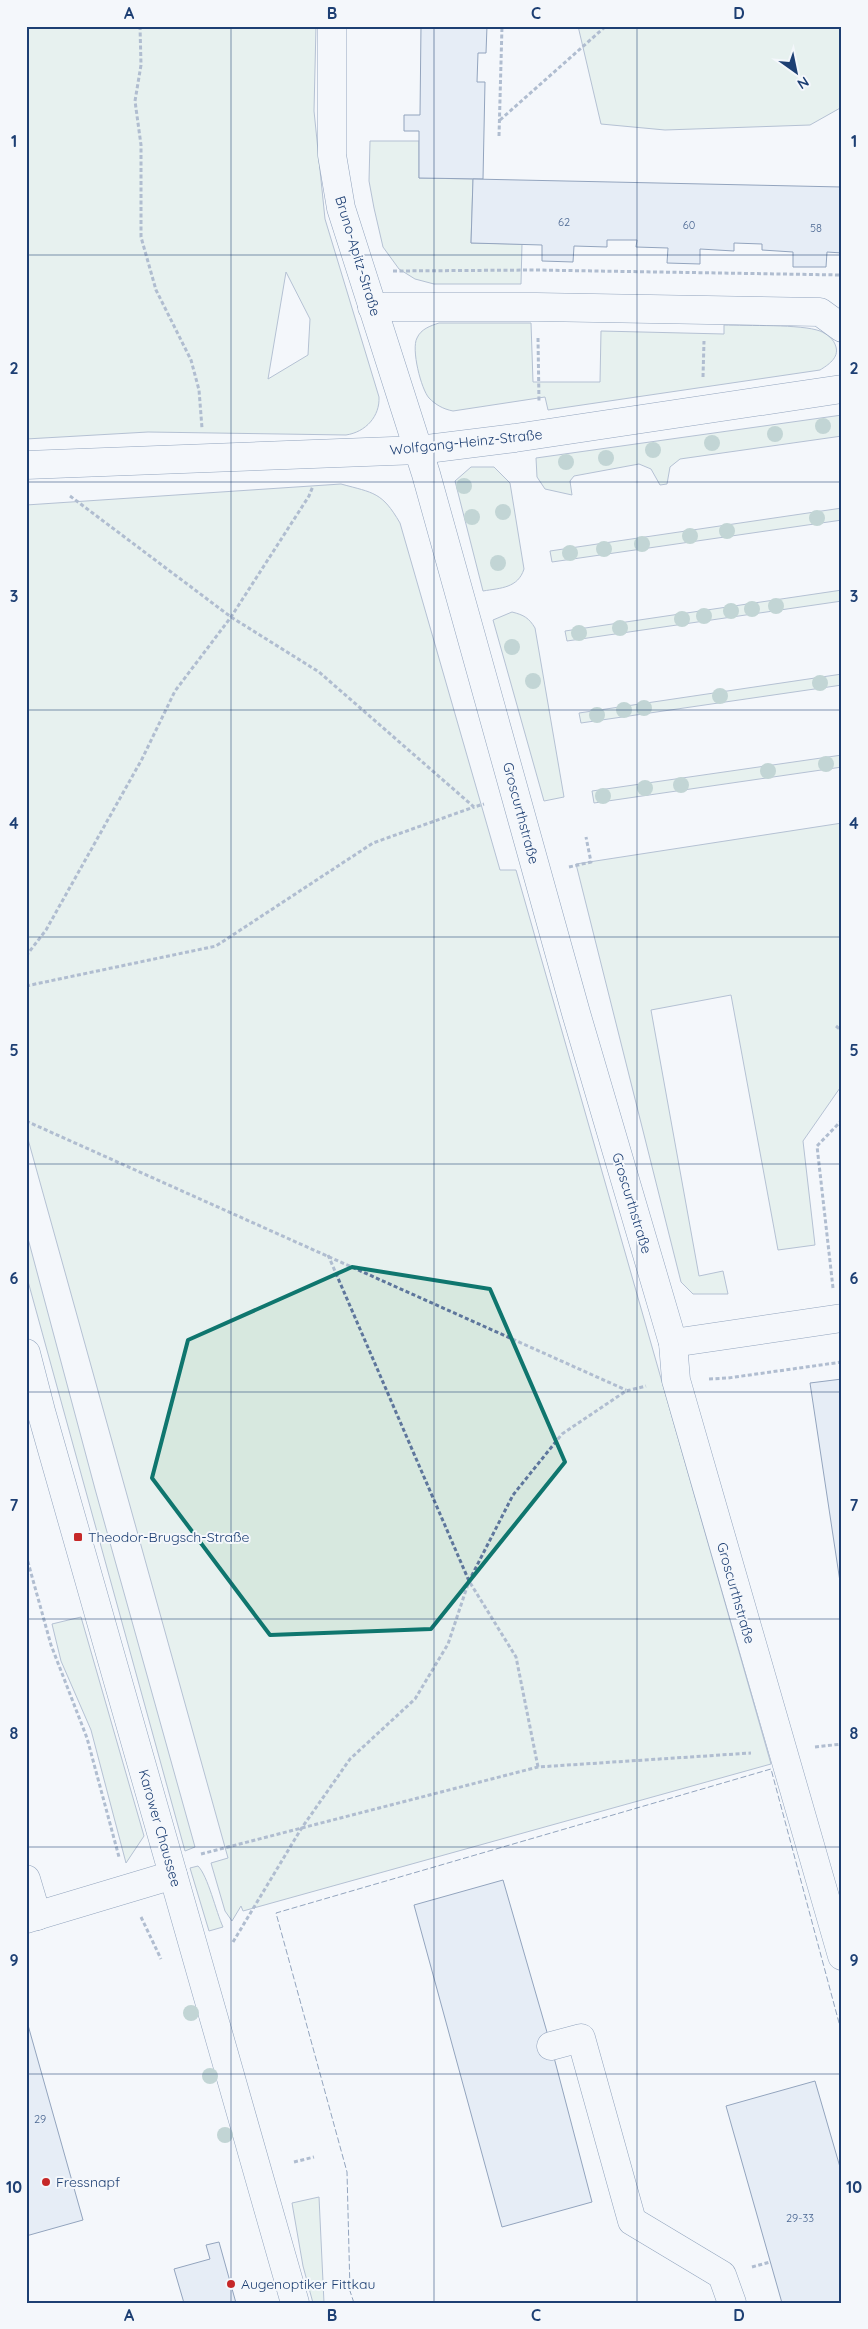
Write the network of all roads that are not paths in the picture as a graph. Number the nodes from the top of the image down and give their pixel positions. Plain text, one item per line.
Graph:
1 (332, 26) edge
2 (372, 307) junction
3 (842, 328) edge
4 (842, 389) edge
5 (419, 450) junction
6 (33, 464) edge
7 (839, 1318) edge
8 (674, 1343) junction
9 (26, 1352) edge
10 (173, 1875) junction
11 (26, 1879) edge
12 (32, 1918) edge
13 (842, 1956) edge
14 (551, 2046) dead end
15 (295, 2303) edge
16 (732, 2303) edge

1 - 2 street, Bruno-Apitz-Straße
2 - 3 street
2 - 5 street, Bruno-Apitz-Straße
4 - 5 street, Wolfgang-Heinz-Straße
5 - 6 street, Wolfgang-Heinz-Straße
5 - 8 street, Groscurthstraße
7 - 8 street
8 - 13 street, Groscurthstraße
9 - 10 street, Karower Chaussee
10 - 12 street
10 - 15 street, Karower Chaussee
11 - 12 street
14 - 16 street

